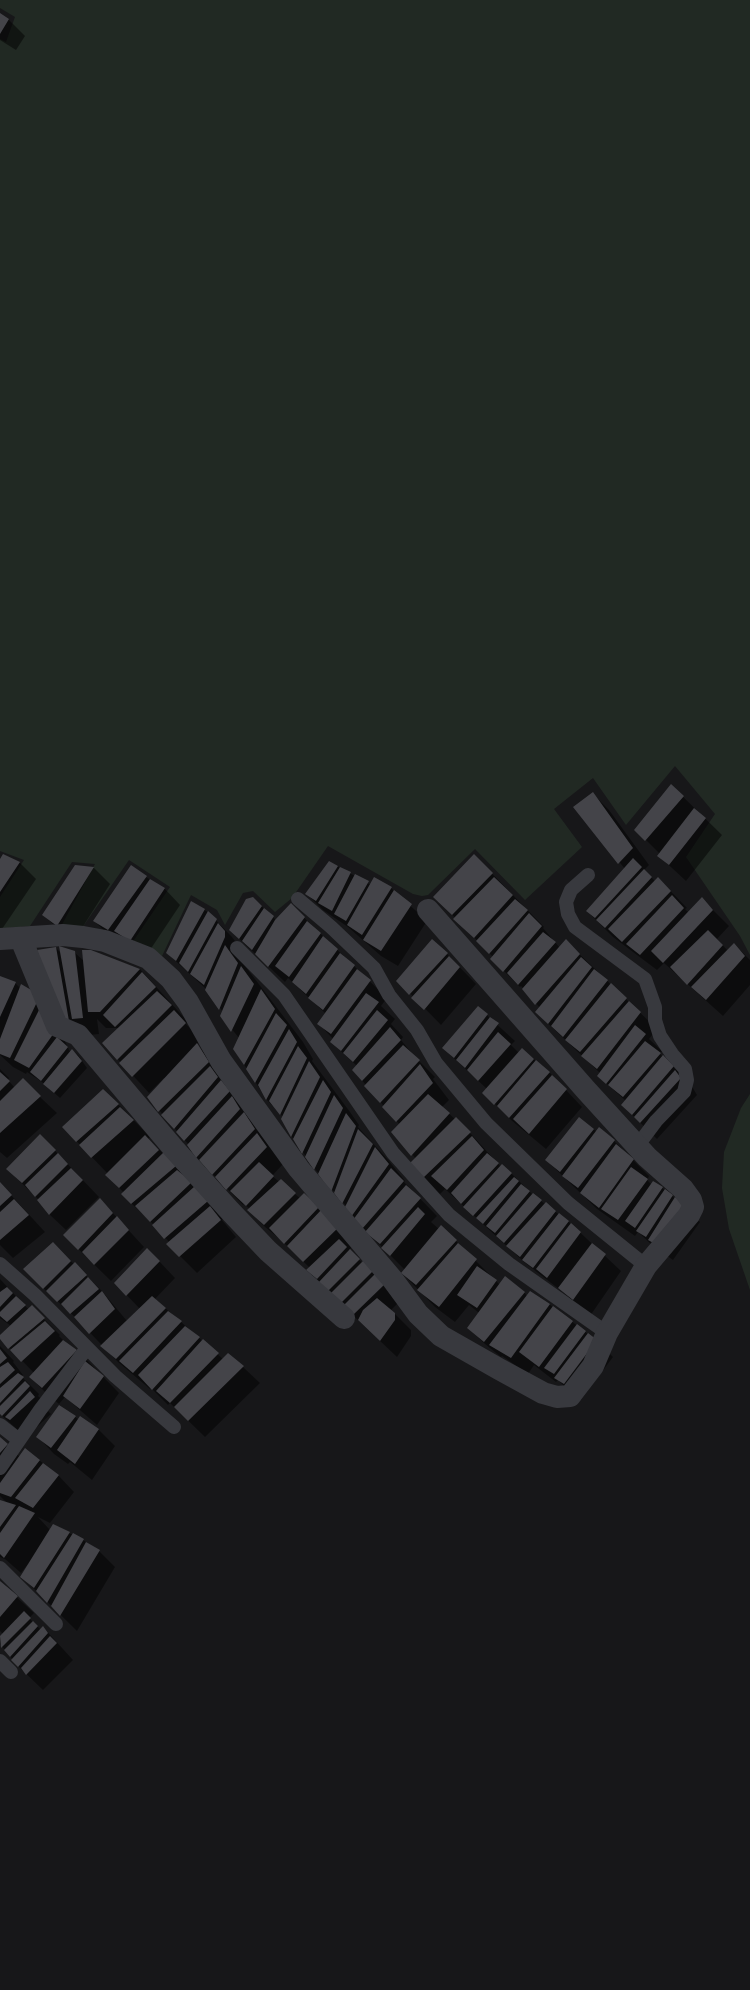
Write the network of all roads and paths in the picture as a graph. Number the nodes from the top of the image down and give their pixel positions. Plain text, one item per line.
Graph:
1 (588, 875) dead end
2 (298, 899) dead end
3 (428, 910) dead end
4 (10, 939) edge
5 (236, 948) dead end
6 (638, 1145) junction
7 (0, 1264) edge
8 (646, 1266) junction
9 (344, 1318) dead end
10 (607, 1333) junction
11 (87, 1348) junction
12 (0, 1425) edge
13 (174, 1427) dead end
14 (19, 1440) junction
15 (0, 1468) edge
16 (0, 1568) edge
17 (56, 1624) dead end
18 (0, 1661) edge
19 (11, 1672) dead end

1 - 6 lane
2 - 8 lane
3 - 6 street
4 - 9 street
4 - 10 street
5 - 10 lane
6 - 8 street
7 - 11 lane
8 - 10 street
11 - 13 lane
11 - 14 lane
12 - 14 lane
14 - 15 lane
16 - 17 lane
18 - 19 lane

